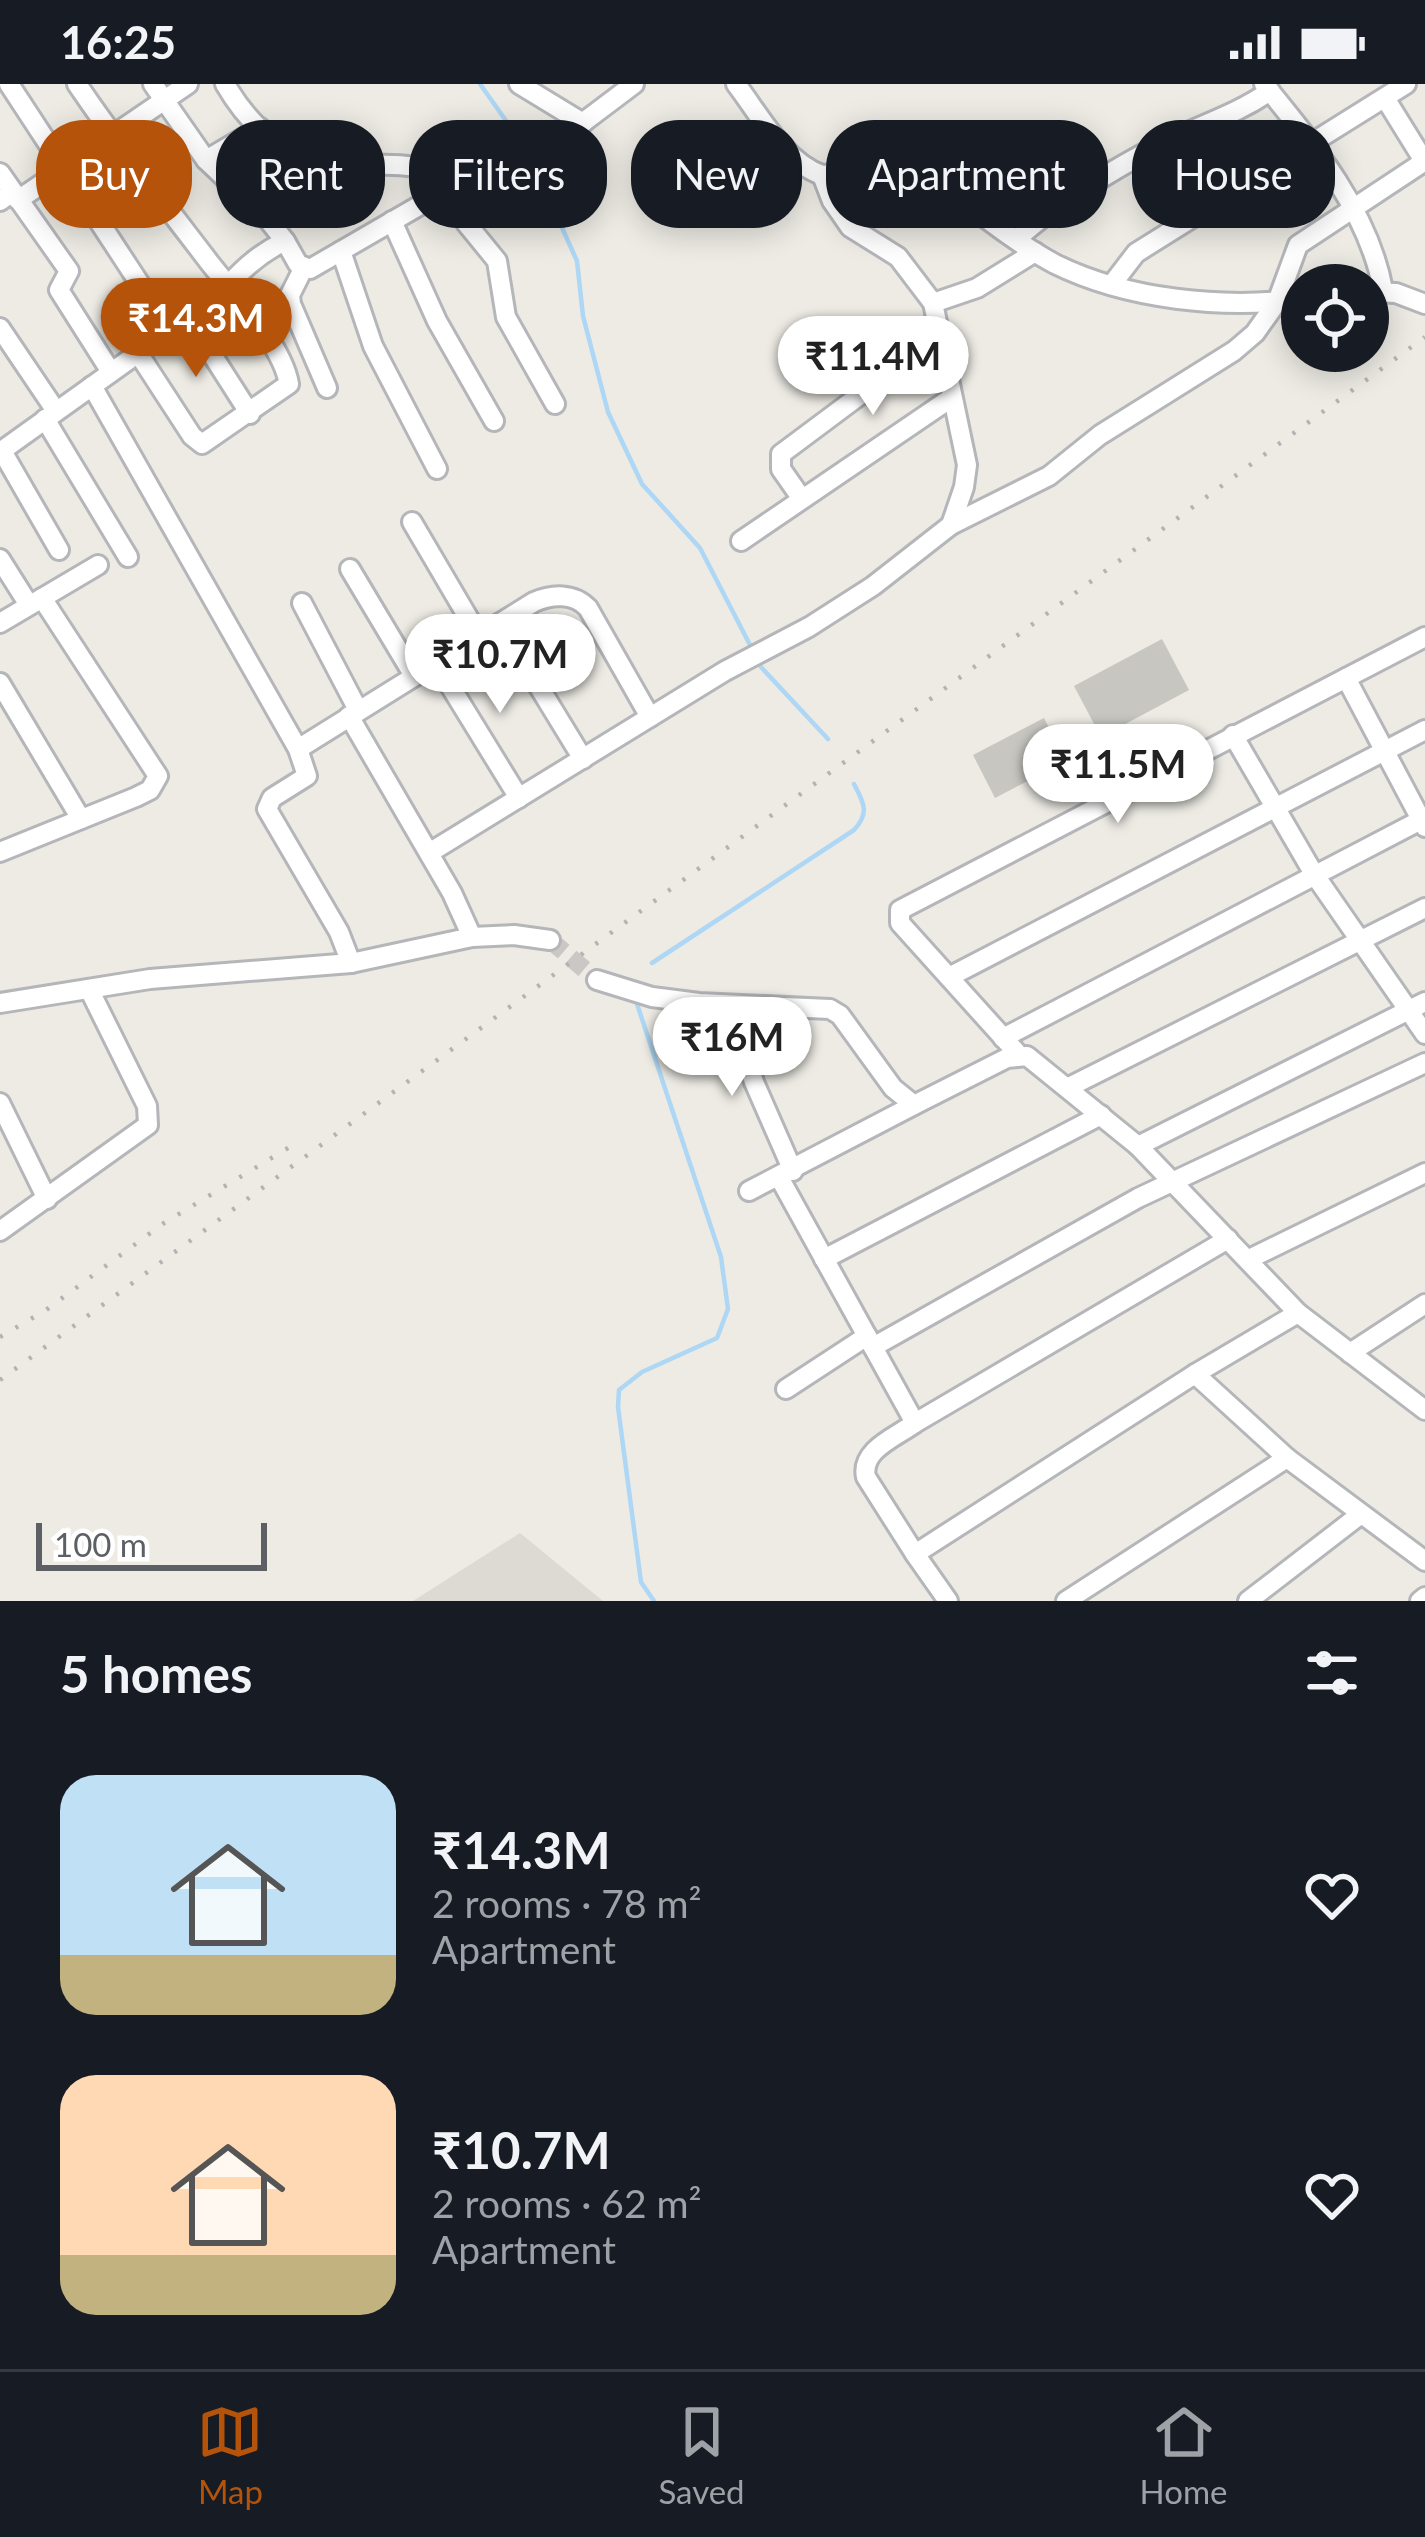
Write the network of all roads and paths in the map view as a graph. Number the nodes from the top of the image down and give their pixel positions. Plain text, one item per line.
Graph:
1 (9, 84) edge
2 (76, 84) edge
3 (188, 84) edge
4 (224, 84) edge
5 (519, 84) edge
6 (736, 84) edge
7 (1406, 84) edge
8 (628, 86) edge
9 (1267, 88) edge
10 (158, 93) edge
11 (1385, 98) junction
12 (100, 120) edge
13 (130, 120) edge
14 (253, 120) edge
15 (580, 120) edge
16 (586, 120) edge
17 (1293, 120) edge
18 (36, 124) edge
19 (1335, 127) edge
20 (216, 154) edge
21 (206, 160) junction
22 (1425, 161) edge
23 (0, 173) edge
24 (822, 175) junction
25 (1335, 181) edge
26 (36, 185) edge
27 (9, 201) edge
28 (1352, 208) junction
29 (409, 210) edge
30 (392, 220) junction
31 (105, 228) edge
32 (183, 228) edge
33 (470, 228) edge
34 (1175, 228) edge
35 (1017, 239) junction
36 (285, 241) junction
37 (340, 251) junction
38 (1035, 252) junction
39 (1375, 264) edge
40 (303, 269) junction
41 (1113, 284) junction
42 (227, 285) junction
43 (1389, 294) edge
44 (1277, 302) junction
45 (1281, 302) edge
46 (933, 303) junction
47 (1425, 304) edge
48 (188, 317) junction
49 (0, 328) edge
50 (170, 330) junction
51 (939, 337) junction
52 (138, 353) junction
53 (111, 372) junction
54 (92, 386) junction
55 (327, 388) dead end
56 (951, 398) junction
57 (555, 404) dead end
58 (250, 414) junction
59 (50, 415) junction
60 (494, 421) dead end
61 (1, 452) edge
62 (437, 469) dead end
63 (802, 499) junction
64 (412, 522) dead end
65 (951, 524) junction
66 (741, 541) dead end
67 (59, 550) dead end
68 (128, 557) dead end
69 (0, 559) edge
70 (98, 565) dead end
71 (350, 569) dead end
72 (35, 602) junction
73 (302, 603) dead end
74 (0, 623) edge
75 (500, 623) junction
76 (478, 636) junction
77 (1425, 638) edge
78 (436, 663) junction
79 (415, 676) junction
80 (1346, 678) junction
81 (0, 683) edge
82 (354, 713) junction
83 (650, 717) junction
84 (1425, 730) edge
85 (1233, 735) junction
86 (298, 749) junction
87 (1385, 750) junction
88 (584, 759) junction
89 (520, 798) junction
90 (1275, 810) junction
91 (81, 819) junction
92 (1423, 824) edge
93 (3, 844) edge
94 (429, 854) junction
95 (1313, 874) junction
96 (1425, 908) edge
97 (472, 937) junction
98 (550, 940) tunnel mouth
99 (1359, 943) junction
100 (351, 963) junction
101 (949, 976) junction
102 (597, 980) tunnel mouth
103 (89, 988) junction
104 (0, 1003) edge
105 (730, 1006) junction
106 (1417, 1006) edge
107 (1425, 1034) edge
108 (1004, 1038) junction
109 (1018, 1054) junction
110 (1425, 1064) edge
111 (1069, 1087) junction
112 (0, 1103) edge
113 (914, 1105) junction
114 (1101, 1115) junction
115 (1138, 1146) junction
116 (1425, 1173) edge
117 (786, 1174) junction
118 (1174, 1184) junction
119 (749, 1192) dead end
120 (47, 1199) junction
121 (0, 1231) edge
122 (1228, 1238) junction
123 (824, 1258) junction
124 (1249, 1259) junction
125 (1425, 1304) edge
126 (1298, 1312) junction
127 (870, 1342) junction
128 (1350, 1353) junction
129 (1196, 1374) junction
130 (787, 1389) dead end
131 (1422, 1403) edge
132 (915, 1423) junction
133 (1287, 1458) junction
134 (1361, 1514) junction
135 (915, 1554) junction
136 (1425, 1562) edge
137 (948, 1601) edge
138 (1066, 1601) edge
139 (1248, 1601) edge

1 - 18 street
2 - 12 street
3 - 10 street
4 - 14 street
5 - 15 street
6 - 24 street
7 - 11 street
8 - 16 street
9 - 17 street
9 - 35 street
10 - 13 street
10 - 21 street
11 - 19 street
11 - 22 street
20 - 21 street
21 - 36 street
22 - 28 street
23 - 27 street
24 - 35 street
24 - 46 street
25 - 28 street
26 - 27 street
27 - 53 street
28 - 39 street
28 - 44 street
29 - 30 street
30 - 37 street
30 - 60 street
31 - 50 street
32 - 42 street
33 - 57 street
34 - 41 street
35 - 38 street
36 - 40 street
36 - 42 street
37 - 40 street
37 - 62 street
38 - 41 street
38 - 46 street
40 - 55 street
41 - 44 street
42 - 48 street
42 - 58 street
43 - 47 street
44 - 45 street
44 - 65 street
46 - 51 street
48 - 50 street
48 - 58 street
49 - 59 street
50 - 52 street
51 - 56 street
51 - 63 street
52 - 53 street
52 - 58 street
53 - 54 street
54 - 59 street
54 - 86 street
56 - 63 street
56 - 65 street
59 - 61 street
59 - 68 street
61 - 67 street
63 - 66 street
64 - 76 street
65 - 83 street
69 - 72 street
70 - 72 street
71 - 79 street
72 - 74 street
72 - 91 street
73 - 82 street
75 - 76 street
75 - 83 street
75 - 88 street
76 - 78 street
77 - 80 street
78 - 79 street
78 - 89 street
79 - 82 street
80 - 85 street
80 - 87 street
81 - 91 street
82 - 86 street
82 - 94 street
83 - 88 street
84 - 87 street
85 - 90 street
85 - 101 street
86 - 100 street
87 - 90 street
87 - 92 street
88 - 89 street
89 - 94 street
90 - 95 street
90 - 101 street
91 - 93 street
92 - 95 street
94 - 97 street
95 - 99 street
95 - 108 street
96 - 99 street
97 - 98 street
97 - 100 street
99 - 106 street
99 - 111 street
100 - 103 street
101 - 108 street
102 - 105 street
103 - 104 street
103 - 120 street
105 - 113 street
105 - 117 street
106 - 107 street
106 - 115 street
108 - 109 street
109 - 111 street
109 - 113 street
110 - 118 street
111 - 114 street
112 - 120 street
113 - 117 street
114 - 115 street
114 - 123 street
115 - 118 street
116 - 124 street
117 - 119 street
117 - 123 street
118 - 122 street
118 - 127 street
120 - 121 street
122 - 124 street
122 - 132 street
123 - 127 street
124 - 126 street
125 - 128 street
126 - 128 street
126 - 129 street
127 - 130 street
127 - 132 street
128 - 131 street
129 - 133 street
129 - 135 street
132 - 135 street
133 - 134 street
133 - 138 street
134 - 136 street
134 - 139 street
135 - 137 street

